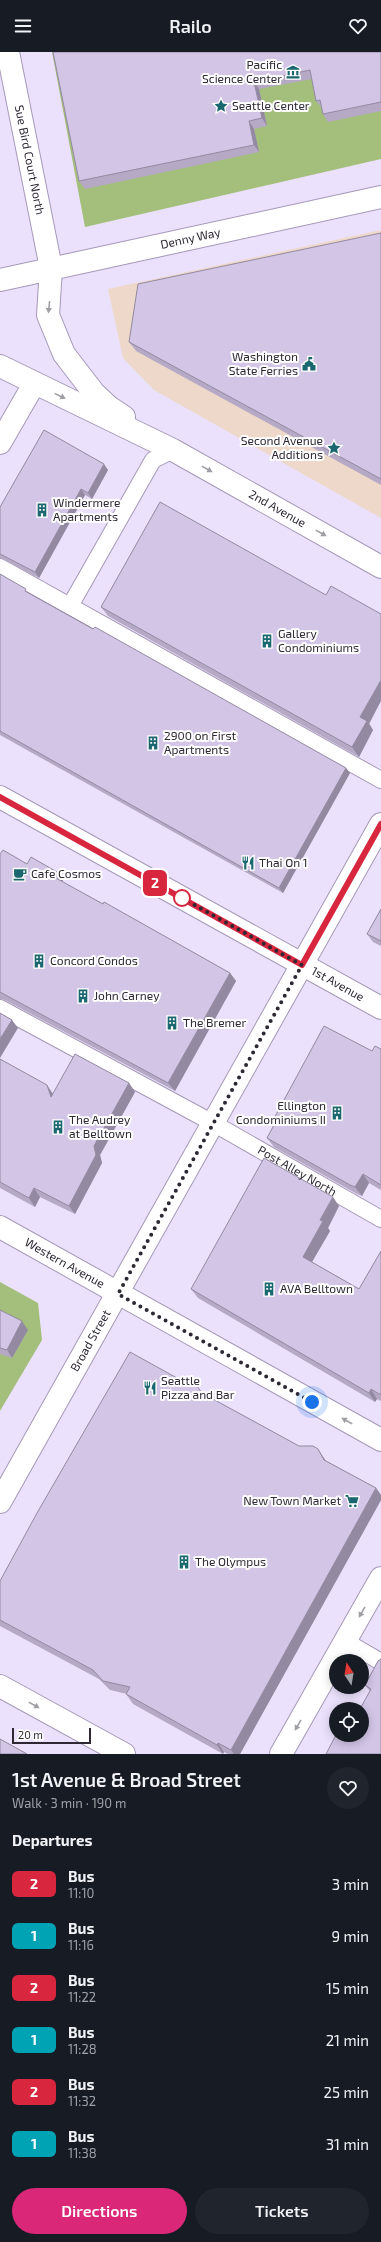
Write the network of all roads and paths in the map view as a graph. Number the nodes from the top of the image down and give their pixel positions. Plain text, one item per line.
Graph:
1 (8, 52) edge
2 (381, 197) edge
3 (51, 268) junction
4 (0, 280) edge
5 (0, 366) edge
6 (34, 384) junction
7 (0, 443) edge
8 (173, 450) junction
9 (0, 567) edge
10 (381, 567) edge
11 (70, 606) junction
12 (381, 780) edge
13 (0, 797) edge
14 (381, 824) edge
15 (302, 965) junction
16 (0, 1008) edge
17 (381, 1008) edge
18 (213, 1123) junction
19 (381, 1219) edge
20 (0, 1227) edge
21 (118, 1294) junction
22 (381, 1440) edge
23 (0, 1502) edge
24 (381, 1578) edge
25 (345, 1641) junction
26 (381, 1662) edge
27 (0, 1686) edge
28 (124, 1754) edge
29 (281, 1754) edge

1 - 3 main road, Sue Bird Court North
2 - 3 main road, Denny Way
3 - 4 main road, Denny Way
3 -> 8 main road, 2nd Avenue
5 - 6 main road, 2nd Avenue
6 - 7 main road
6 -> 8 main road, 2nd Avenue
8 -> 10 main road, 2nd Avenue
8 - 11 lane
9 - 11 lane
11 - 12 lane
13 - 15 main road, 1st Avenue
14 - 15 main road, Broad Street
15 - 17 main road, 1st Avenue
15 - 18 main road, Broad Street
16 - 18 lane, Post Alley North
18 - 19 lane, Post Alley North
18 - 21 main road, Broad Street
20 - 21 main road, Western Avenue
22 -> 21 main road, Western Avenue
21 - 23 main road, Broad Street
24 -> 25 main road
25 - 26 lane
25 -> 29 main road
27 -> 28 main road

